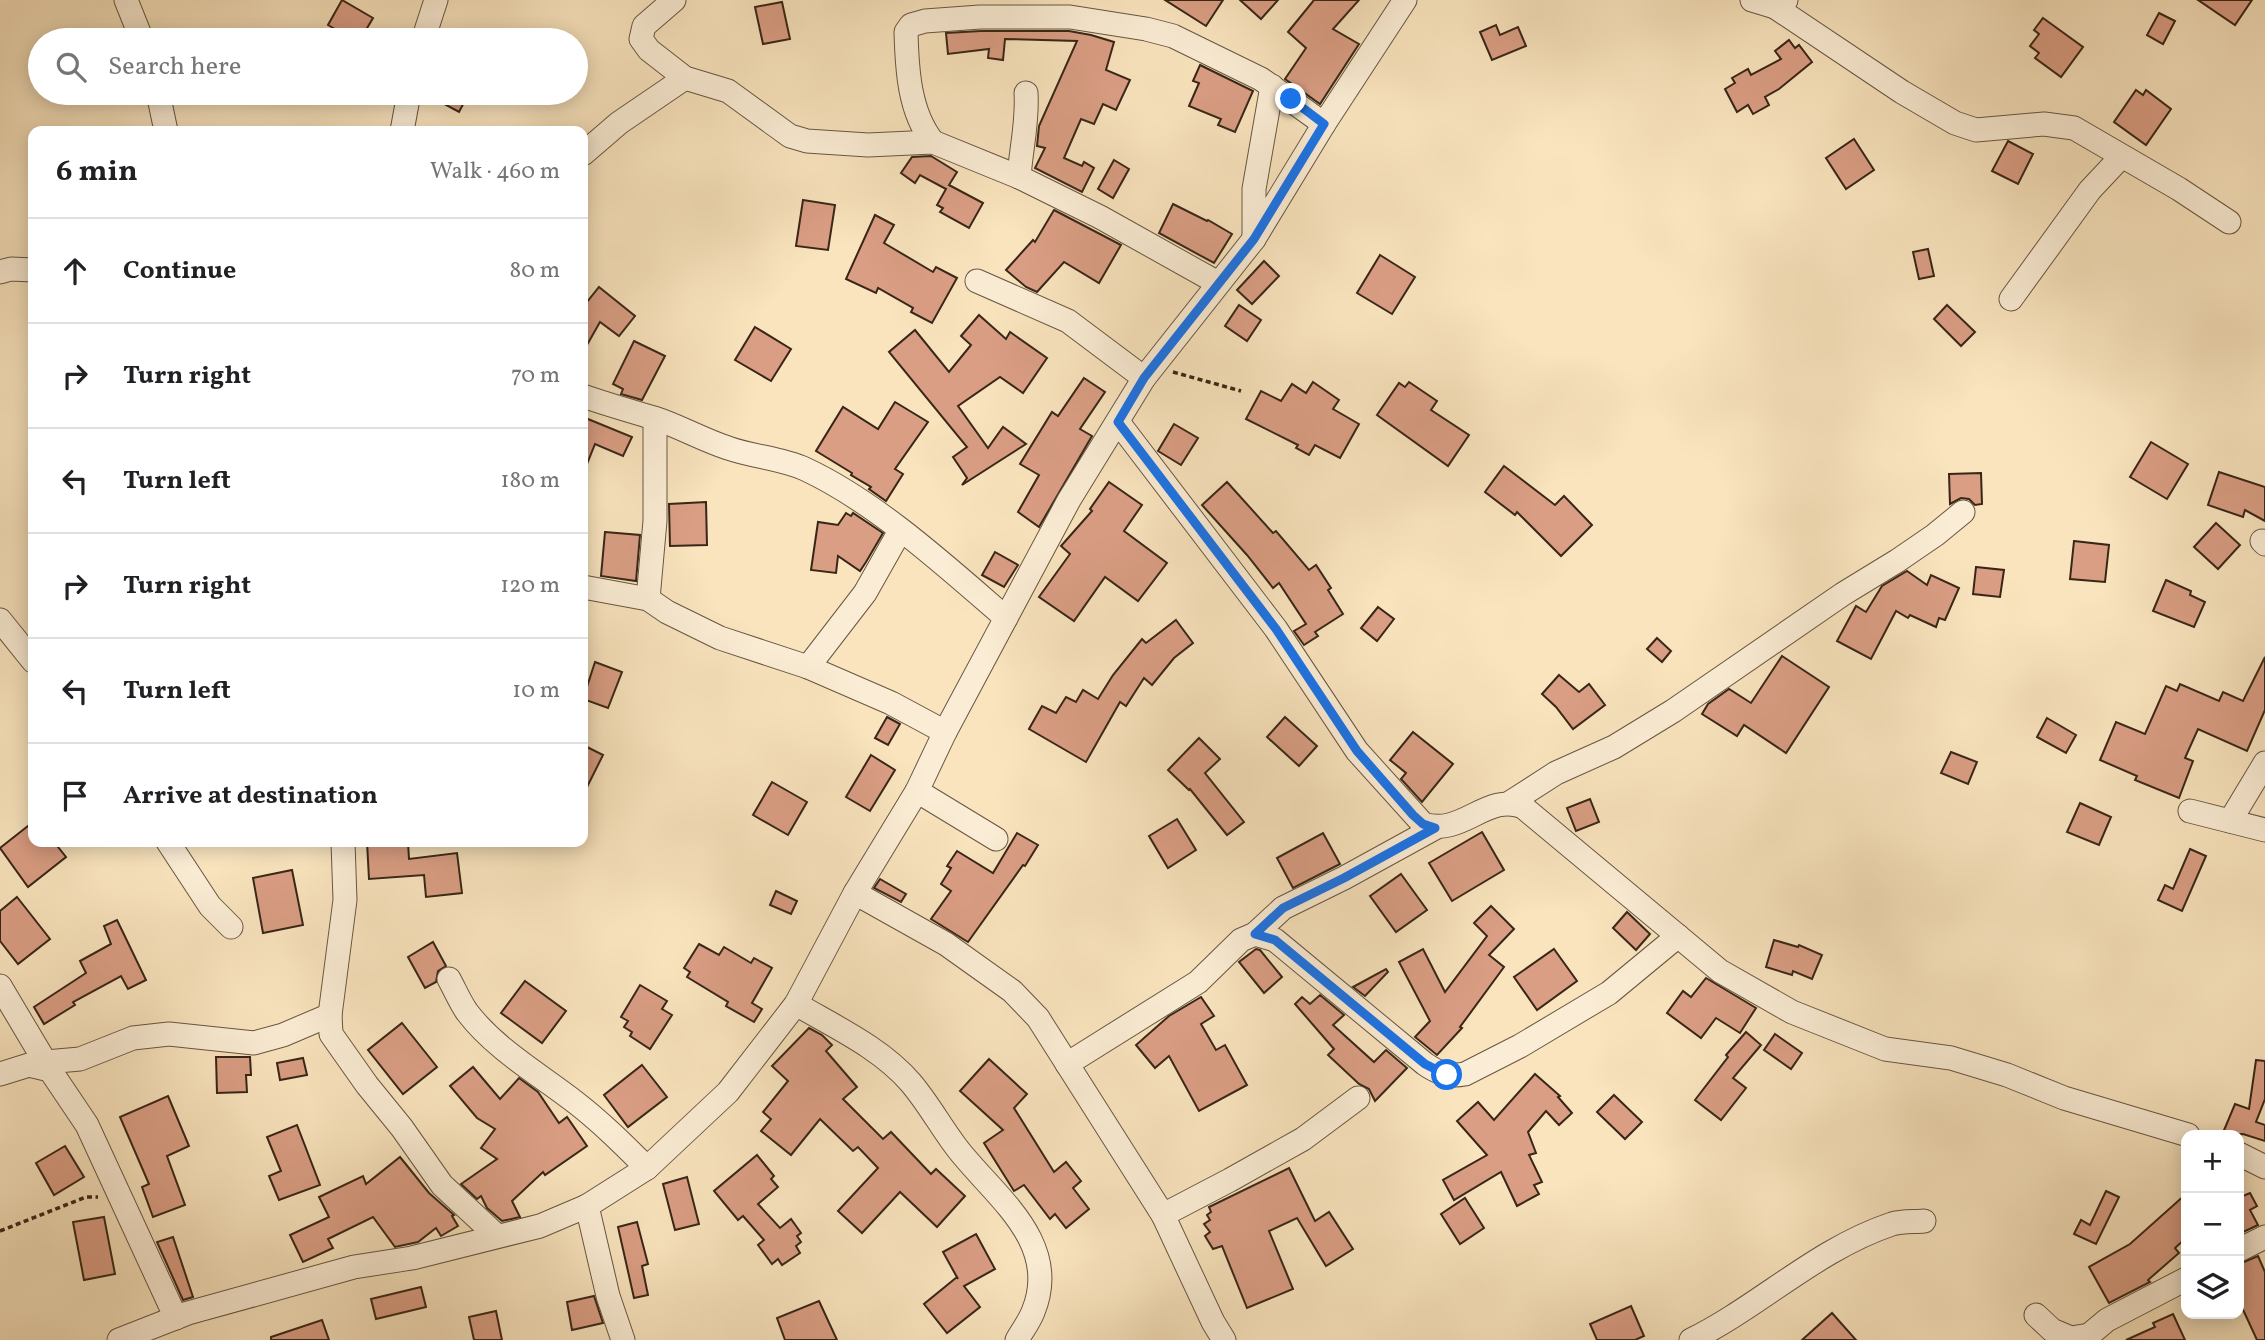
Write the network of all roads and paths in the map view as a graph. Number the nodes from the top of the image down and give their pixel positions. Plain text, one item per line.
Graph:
1 (125, 0) edge
2 (436, 0) edge
3 (674, 0) edge
4 (1405, 0) edge
5 (1752, 0) edge
6 (1781, 4) edge
7 (137, 28) edge
8 (427, 28) edge
9 (685, 78) junction
10 (1272, 86) junction
11 (1026, 93) dead end
12 (161, 105) edge
13 (407, 105) edge
14 (1324, 124) junction
15 (165, 126) edge
16 (403, 126) edge
17 (933, 142) junction
18 (588, 150) edge
19 (2121, 157) junction
20 (1019, 177) junction
21 (2229, 222) dead end
22 (1254, 239) junction
23 (28, 270) edge
24 (0, 272) edge
25 (977, 281) dead end
26 (1218, 284) junction
27 (2011, 299) dead end
28 (1149, 372) junction
29 (1241, 391) dead end
30 (588, 398) edge
31 (654, 419) junction
32 (1118, 422) junction
33 (1963, 512) dead end
34 (900, 531) junction
35 (588, 588) edge
36 (648, 599) junction
37 (1006, 618) junction
38 (0, 620) edge
39 (28, 655) edge
40 (808, 667) junction
41 (945, 732) junction
42 (2265, 763) edge
43 (917, 791) junction
44 (1511, 802) junction
45 (2190, 811) dead end
46 (2230, 821) junction
47 (1435, 828) junction
48 (2265, 830) edge
49 (996, 839) dead end
50 (171, 847) edge
51 (343, 847) edge
52 (855, 893) junction
53 (231, 927) dead end
54 (1255, 934) junction
55 (1678, 936) junction
56 (449, 979) dead end
57 (0, 986) edge
58 (796, 1004) junction
59 (330, 1015) junction
60 (1067, 1064) junction
61 (48, 1066) junction
62 (0, 1074) edge
63 (1358, 1098) dead end
64 (2181, 1133) edge
65 (2244, 1156) edge
66 (2265, 1167) edge
67 (647, 1168) junction
68 (121, 1196) junction
69 (587, 1206) junction
70 (1163, 1214) junction
71 (1924, 1221) dead end
72 (0, 1231) edge
73 (497, 1236) junction
74 (2265, 1237) edge
75 (2244, 1248) edge
76 (2181, 1282) edge
77 (2036, 1315) dead end
78 (176, 1318) junction
79 (119, 1340) edge
80 (623, 1340) edge
81 (1017, 1340) edge
82 (1224, 1340) edge
83 (1691, 1340) edge

1 - 7 street
2 - 8 street
3 - 9 street
4 - 14 street
5 - 6 street
6 - 19 street
9 - 17 street
9 - 18 street
10 - 14 street
10 - 17 street
10 - 22 street
11 - 20 street
12 - 15 street
13 - 16 street
14 - 22 street
17 - 20 street
19 - 21 street
19 - 27 street
20 - 26 street
22 - 26 street
23 - 24 street
25 - 28 street
26 - 28 street
28 - 29 path
28 - 32 street
30 - 31 street
31 - 34 street
31 - 36 street
32 - 37 street
32 - 47 street
33 - 44 street
34 - 37 street
34 - 40 street
35 - 36 street
36 - 40 street
37 - 41 street
38 - 39 street
40 - 41 street
41 - 43 street
42 - 46 street
43 - 49 street
43 - 52 street
44 - 47 street
44 - 55 street
45 - 46 street
46 - 48 street
47 - 54 street
50 - 53 street
51 - 59 street
52 - 58 street
52 - 60 street
54 - 55 street
54 - 60 street
55 - 64 street
56 - 67 street
57 - 61 street
58 - 67 street
58 - 81 street
59 - 61 street
59 - 73 street
60 - 70 street
61 - 62 street
61 - 68 street
63 - 70 street
65 - 66 street
67 - 69 street
68 - 72 path
68 - 78 street
69 - 73 street
69 - 80 street
70 - 82 street
71 - 83 street
73 - 78 street
74 - 75 street
76 - 77 street
78 - 79 street

